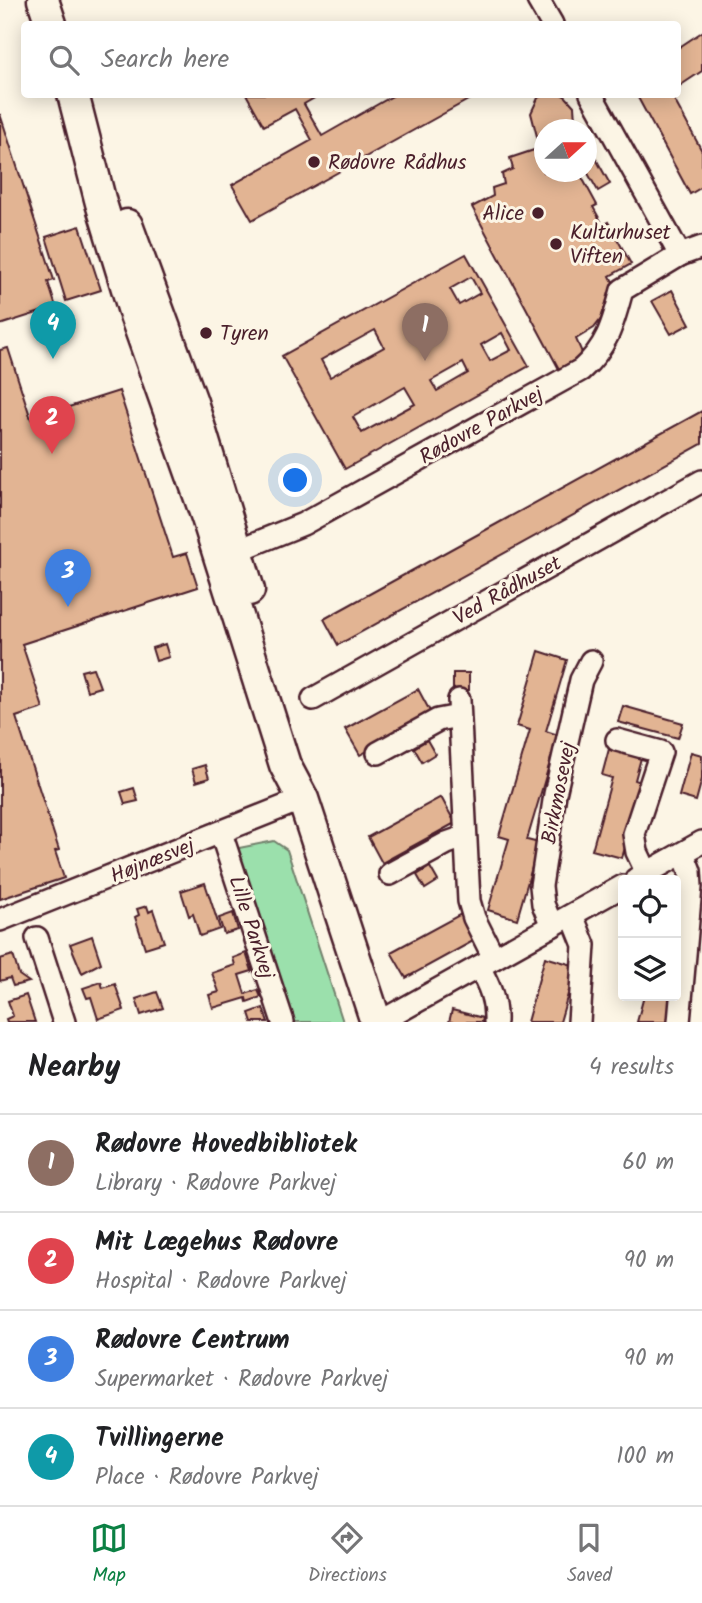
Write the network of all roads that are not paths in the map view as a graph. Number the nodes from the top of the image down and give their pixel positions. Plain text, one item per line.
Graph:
1 (43, 0) edge
2 (538, 0) edge
3 (50, 21) edge
4 (550, 21) edge
5 (76, 98) edge
6 (593, 98) edge
7 (702, 247) edge
8 (680, 255) junction
9 (702, 481) edge
10 (228, 555) junction
11 (591, 661) dead end
12 (313, 699) dead end
13 (617, 740) dead end
14 (378, 753) dead end
15 (303, 799) junction
16 (221, 833) junction
17 (464, 837) junction
18 (702, 842) edge
19 (682, 853) junction
20 (390, 874) dead end
21 (640, 875) edge
22 (642, 875) edge
23 (618, 889) edge
24 (572, 915) junction
25 (0, 920) edge
26 (552, 926) junction
27 (37, 938) dead end
28 (486, 963) junction
29 (64, 1022) edge
30 (283, 1022) edge
31 (378, 1022) edge
32 (495, 1022) edge
33 (579, 1022) edge
34 (679, 1022) edge

1 - 3 street
2 - 4 street
5 - 10 street
6 - 8 street
7 - 8 street, Rødovre Parkvej
8 - 10 street, Rødovre Parkvej
9 - 12 street, Ved Rådhuset
10 - 15 street
11 - 26 street, Birkmosevej
13 - 21 street
14 - 17 street
15 - 16 street, Højnæsvej
15 - 31 street
16 - 25 street, Højnæsvej
16 - 30 street, Lille Parkvej
17 - 20 street
17 - 28 street
18 - 19 street
19 - 22 street
19 - 34 street
23 - 24 street
24 - 26 street
24 - 33 street
26 - 28 street
27 - 29 street
28 - 31 street
28 - 32 street

